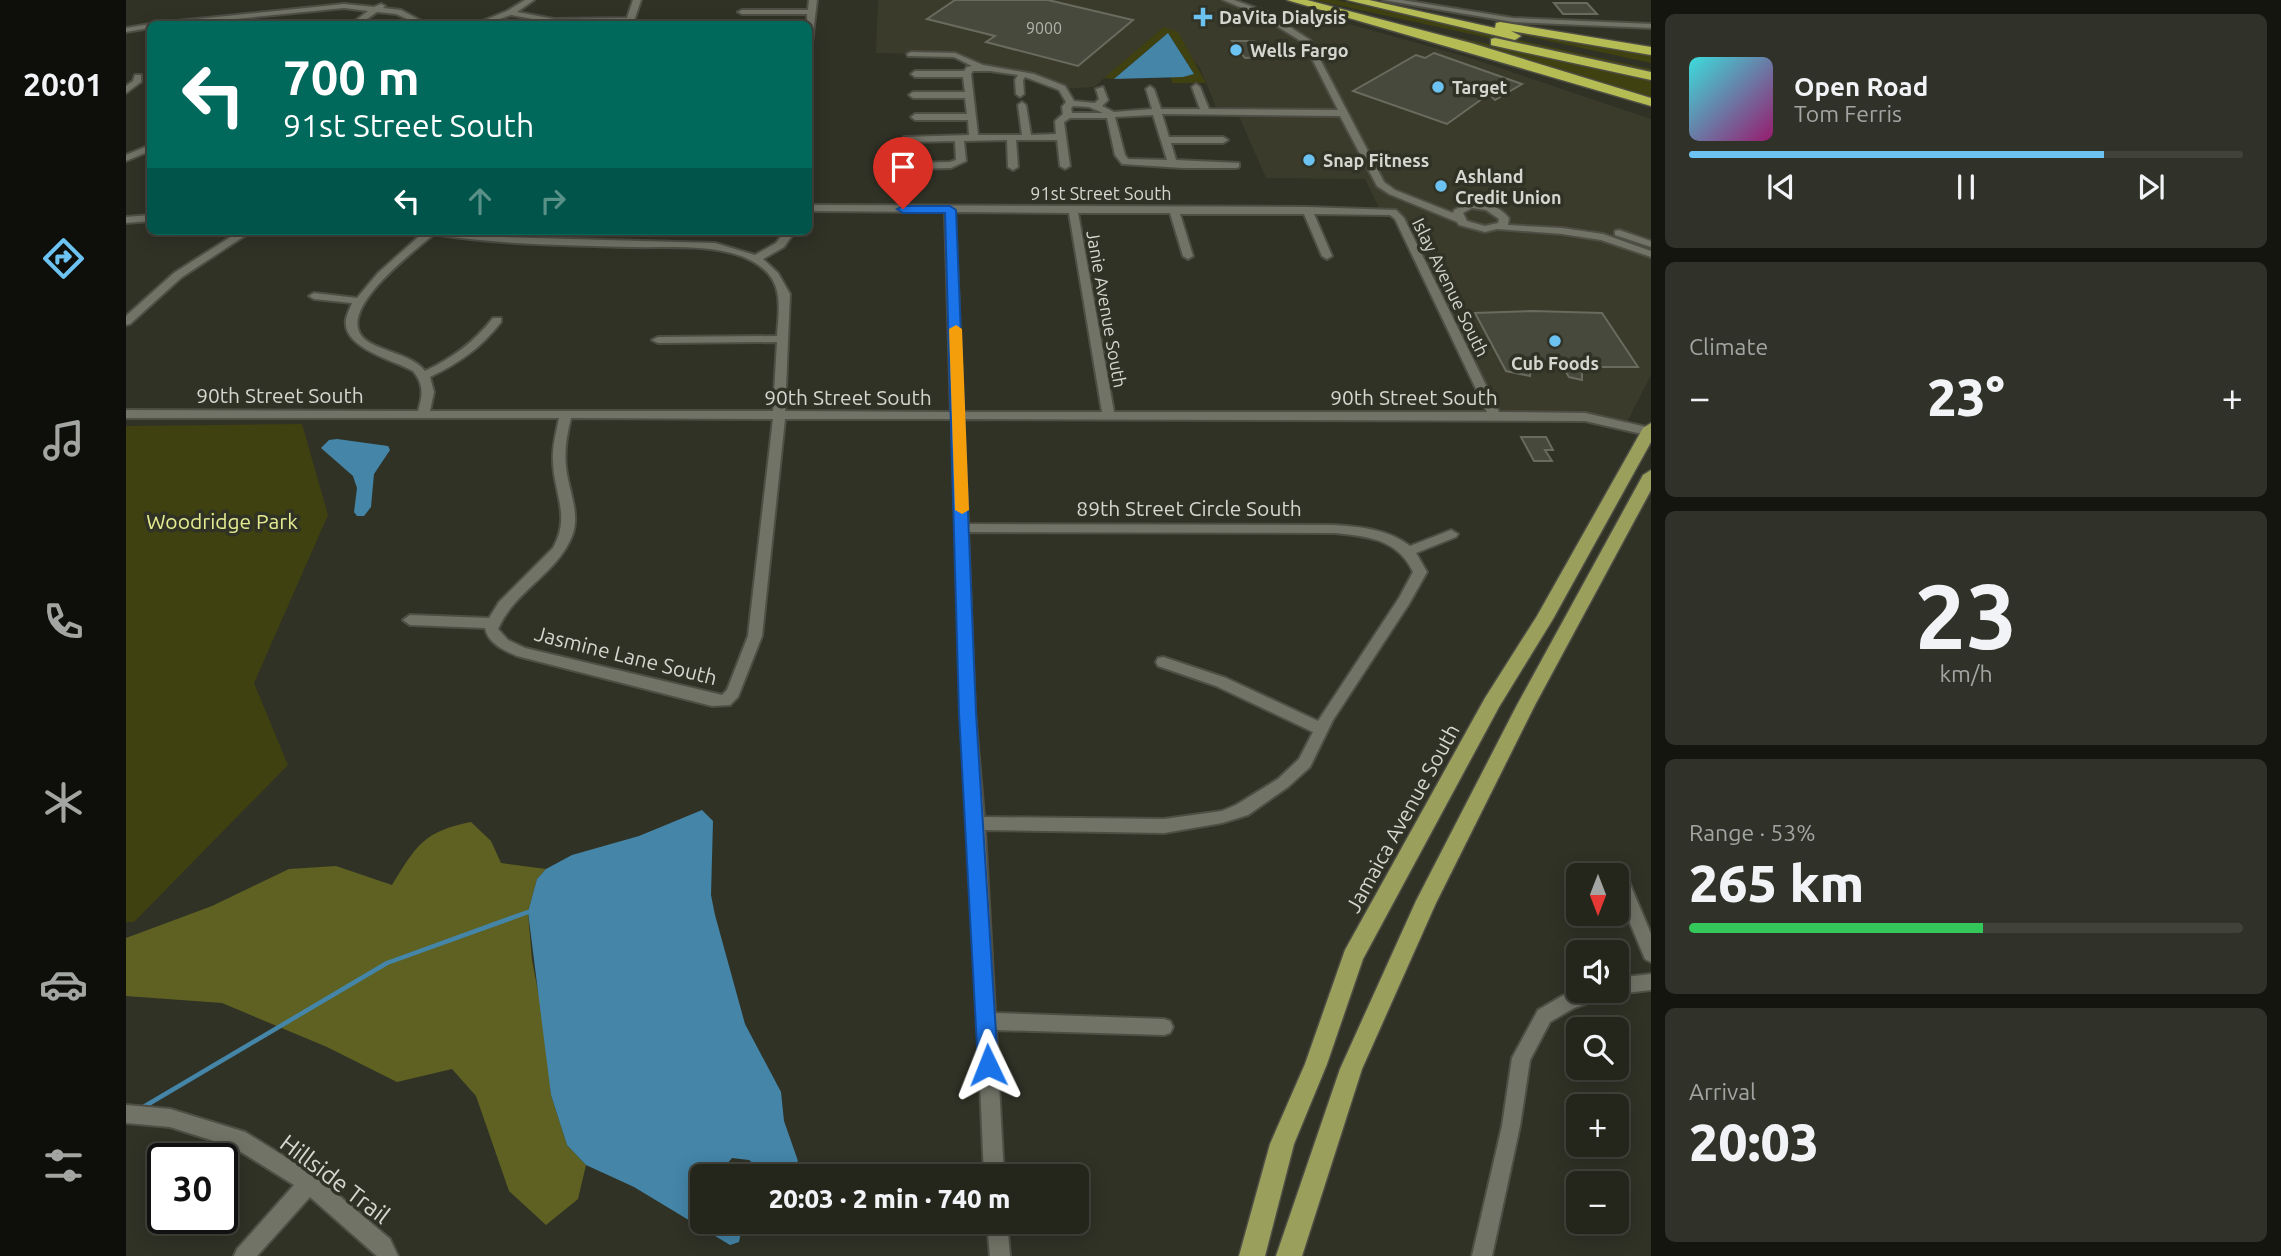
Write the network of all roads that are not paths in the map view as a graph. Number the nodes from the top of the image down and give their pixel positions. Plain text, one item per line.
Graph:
1 (386, 0) edge
2 (530, 0) edge
3 (637, 0) edge
4 (813, 0) edge
5 (1227, 0) edge
6 (1293, 0) edge
7 (1302, 0) edge
8 (1353, 0) edge
9 (1387, 0) edge
10 (379, 8) junction
11 (1398, 10) junction
12 (743, 12) dead end
13 (812, 12) junction
14 (510, 13) junction
15 (195, 21) edge
16 (360, 21) edge
17 (418, 21) edge
18 (487, 21) edge
19 (554, 21) edge
20 (629, 21) edge
21 (811, 21) edge
22 (147, 26) edge
23 (1651, 26) edge
24 (126, 30) edge
25 (1651, 51) edge
26 (911, 54) dead end
27 (1651, 66) edge
28 (980, 67) junction
29 (915, 74) dead end
30 (967, 74) junction
31 (1022, 75) junction
32 (1651, 76) edge
33 (138, 77) dead end
34 (1196, 87) dead end
35 (1100, 89) dead end
36 (1150, 89) dead end
37 (126, 90) edge
38 (1020, 94) dead end
39 (914, 95) dead end
40 (969, 95) junction
41 (1651, 102) edge
42 (1071, 103) junction
43 (1022, 105) dead end
44 (1096, 106) junction
45 (1205, 111) junction
46 (1157, 112) junction
47 (1110, 113) junction
48 (1344, 113) junction
49 (1068, 114) junction
50 (915, 117) dead end
51 (971, 117) junction
52 (974, 136) junction
53 (1061, 137) junction
54 (1011, 138) junction
55 (1027, 138) junction
56 (907, 139) dead end
57 (960, 139) junction
58 (1167, 140) junction
59 (1223, 140) dead end
60 (147, 149) edge
61 (126, 158) edge
62 (1175, 163) junction
63 (1236, 165) dead end
64 (910, 166) dead end
65 (1065, 166) dead end
66 (1013, 167) dead end
67 (1378, 176) junction
68 (1464, 206) junction
69 (812, 208) edge
70 (950, 210) junction
71 (1174, 210) junction
72 (1307, 210) junction
73 (1073, 211) junction
74 (1392, 212) joint
75 (147, 218) edge
76 (1459, 219) junction
77 (126, 220) edge
78 (1502, 222) junction
79 (238, 235) edge
80 (429, 235) edge
81 (469, 235) edge
82 (787, 235) edge
83 (663, 237) edge
84 (1651, 244) edge
85 (1651, 254) edge
86 (1188, 256) dead end
87 (1327, 256) dead end
88 (756, 259) junction
89 (314, 296) dead end
90 (359, 301) junction
91 (497, 320) dead end
92 (126, 323) edge
93 (782, 339) junction
94 (658, 340) dead end
95 (425, 375) junction
96 (1108, 413) junction
97 (126, 414) edge
98 (423, 414) junction
99 (566, 416) junction
100 (779, 416) junction
101 (1495, 416) junction
102 (958, 417) junction
103 (1650, 430) edge
104 (1651, 475) edge
105 (963, 528) junction
106 (1451, 534) dead end
107 (1409, 551) junction
108 (410, 620) dead end
109 (493, 623) junction
110 (1163, 662) dead end
111 (1321, 729) junction
112 (976, 823) junction
113 (1629, 901) edge
114 (1651, 954) edge
115 (1651, 982) edge
116 (1629, 985) edge
117 (1566, 1003) edge
118 (987, 1021) junction
119 (1164, 1027) dead end
120 (126, 1114) edge
121 (993, 1164) edge
122 (309, 1183) junction
123 (998, 1234) edge
124 (244, 1256) edge
125 (388, 1256) edge
126 (999, 1256) edge
127 (1252, 1256) edge
128 (1289, 1256) edge
129 (1482, 1256) edge

1 - 10 street
2 - 14 street
3 - 20 street
4 - 13 street
5 - 48 street
6 - 41 highway
7 - 32 highway
8 - 11 highway
9 - 23 street
10 - 15 street
10 - 16 street
10 - 17 street
11 - 25 highway
11 - 27 highway
12 - 13 street
13 - 21 street
14 - 18 street
14 - 19 street
22 - 24 street
26 - 28 street
28 - 30 street
28 - 31 street
29 - 30 street
30 - 40 street
31 - 38 street
31 - 42 street
33 - 37 street
34 - 45 street
35 - 44 street
36 - 46 street
39 - 40 street
40 - 51 street
42 - 44 street
42 - 49 street
43 - 55 street
44 - 47 street
45 - 46 street
45 - 48 street
46 - 47 street
46 - 58 street
47 - 49 street
47 - 62 street
48 - 67 street
49 - 53 street
50 - 51 street
51 - 52 street
52 - 54 street
52 - 57 street
53 - 55 street
53 - 65 street
54 - 55 street
54 - 66 street
56 - 57 street
57 - 64 street
58 - 59 street
58 - 62 street
60 - 61 street
62 - 63 street
67 - 68 street
67 - 76 street
68 - 76 street
68 - 78 street
69 - 70 street, 91st Street South
70 - 73 street, 91st Street South
70 - 102 street
71 - 72 street, 91st Street South
71 - 73 street, 91st Street South
71 - 86 street
72 - 74 street, 91st Street South
72 - 87 street
73 - 96 street, Janie Avenue South
74 - 101 street, Islay Avenue South
75 - 77 street
76 - 78 street
78 - 84 street
78 - 85 street
79 - 92 street
80 - 90 street
81 - 83 street
82 - 88 street
83 - 88 street
88 - 93 street
89 - 90 street
90 - 95 street
91 - 95 street
93 - 94 street
93 - 100 street
95 - 98 street
96 - 101 street, 90th Street South
96 - 102 street, 90th Street South
97 - 98 street, 90th Street South
98 - 99 street, 90th Street South
99 - 100 street, 90th Street South
99 - 109 street
100 - 102 street, 90th Street South
100 - 109 street, Jasmine Lane South
101 - 103 street, 90th Street South
102 - 105 street
103 - 127 main road, Jamaica Avenue South
104 - 128 main road
105 - 107 street, 89th Street Circle South
105 - 112 street
106 - 107 street
107 - 111 street
108 - 109 street
110 - 111 street
111 - 112 street
112 - 118 street
113 - 114 street
115 - 116 street
117 - 129 street
118 - 119 street
118 - 121 street
120 - 122 street, Hillside Trail
122 - 124 street
122 - 125 street, Hillside Trail
123 - 126 street

